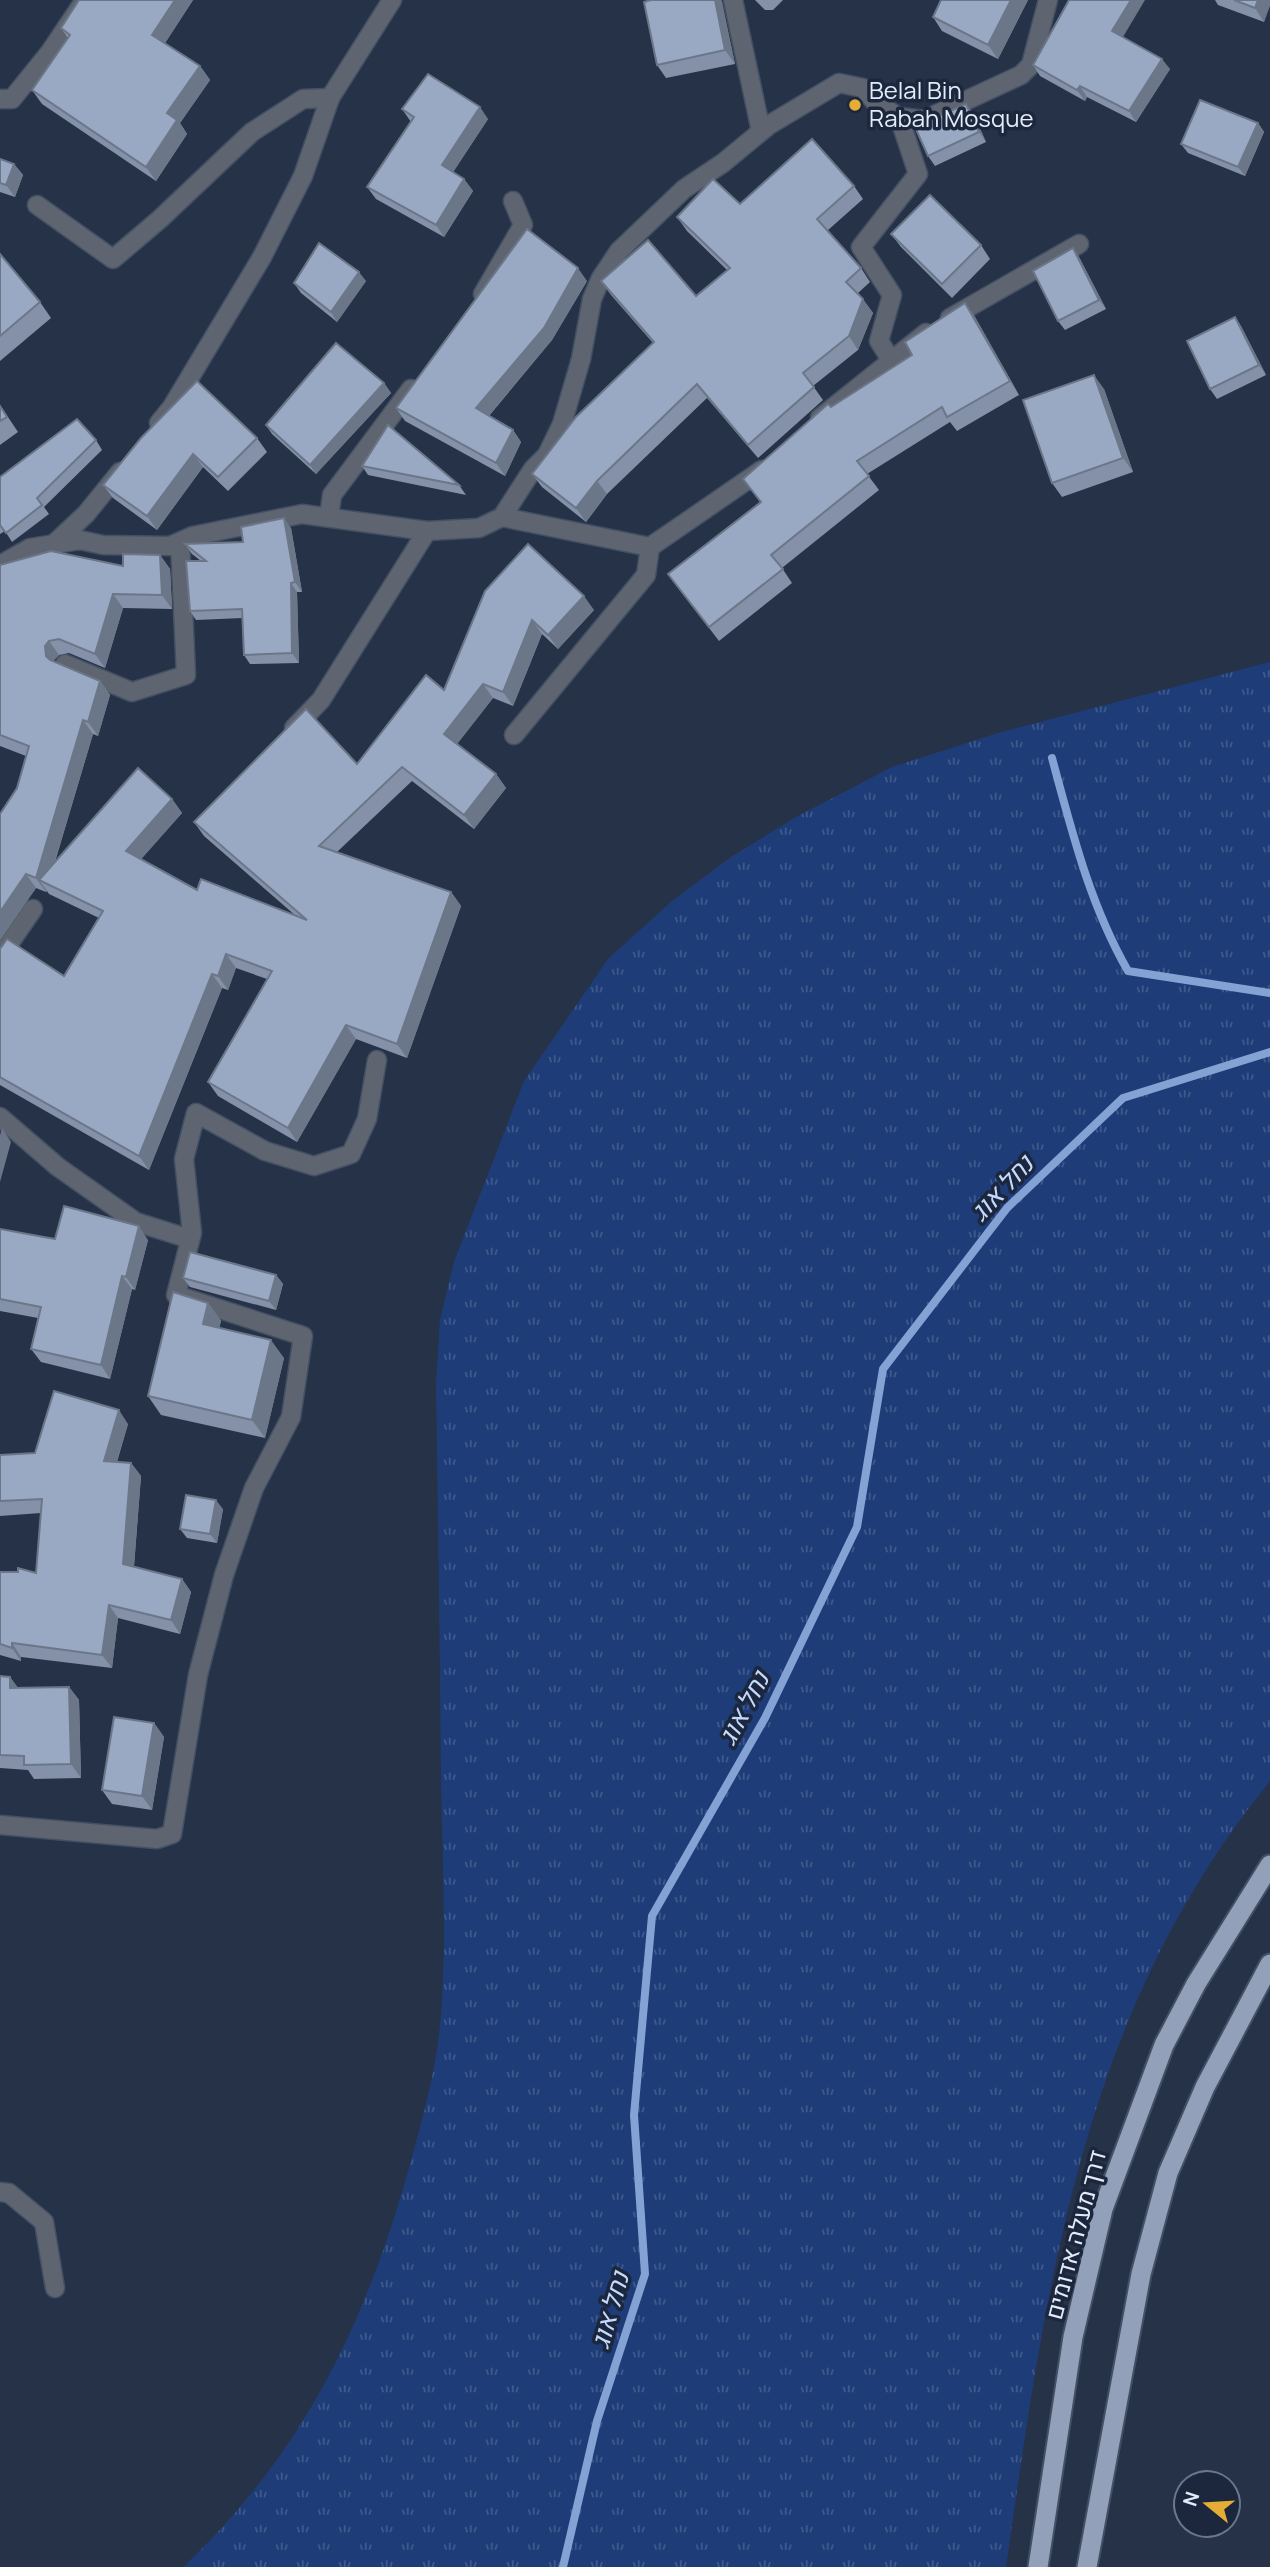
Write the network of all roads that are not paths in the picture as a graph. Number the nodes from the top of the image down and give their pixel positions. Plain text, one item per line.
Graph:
1 (85, 0) edge
2 (392, 0) edge
3 (733, 0) edge
4 (1048, 0) edge
5 (330, 98) junction
6 (0, 99) edge
7 (900, 117) junction
8 (761, 131) junction
9 (513, 201) dead end
10 (37, 205) dead end
11 (1079, 244) dead end
12 (472, 308) edge
13 (891, 360) junction
14 (423, 374) edge
15 (805, 432) edge
16 (146, 439) edge
17 (775, 458) edge
18 (129, 461) edge
19 (329, 517) junction
20 (502, 517) junction
21 (427, 531) junction
22 (180, 542) junction
23 (54, 544) junction
24 (650, 547) junction
25 (0, 565) edge
26 (65, 664) edge
27 (514, 735) dead end
28 (284, 738) edge
29 (33, 909) dead end
30 (0, 957) edge
31 (377, 1060) dead end
32 (0, 1117) edge
33 (190, 1239) junction
34 (0, 1825) edge
35 (1270, 1866) edge
36 (1270, 1964) edge
37 (0, 2192) edge
38 (55, 2288) dead end
39 (1038, 2567) edge
40 (1087, 2567) edge

1 - 6 street
2 - 5 street
3 - 8 street
4 - 7 street
5 - 10 street
5 - 16 street
7 - 8 street
7 - 13 street
8 - 20 street
9 - 12 street
11 - 13 street
13 - 15 street
14 - 19 street
17 - 24 street
18 - 23 street
19 - 21 street
19 - 22 street
20 - 21 street
20 - 24 street
21 - 28 street
22 - 23 street
22 - 26 street
23 - 25 street
24 - 27 street
29 - 30 street
31 - 33 street
32 - 33 street
33 - 34 street
35 - 39 highway, דרך מעלה אדומים
36 - 40 highway
37 - 38 street

